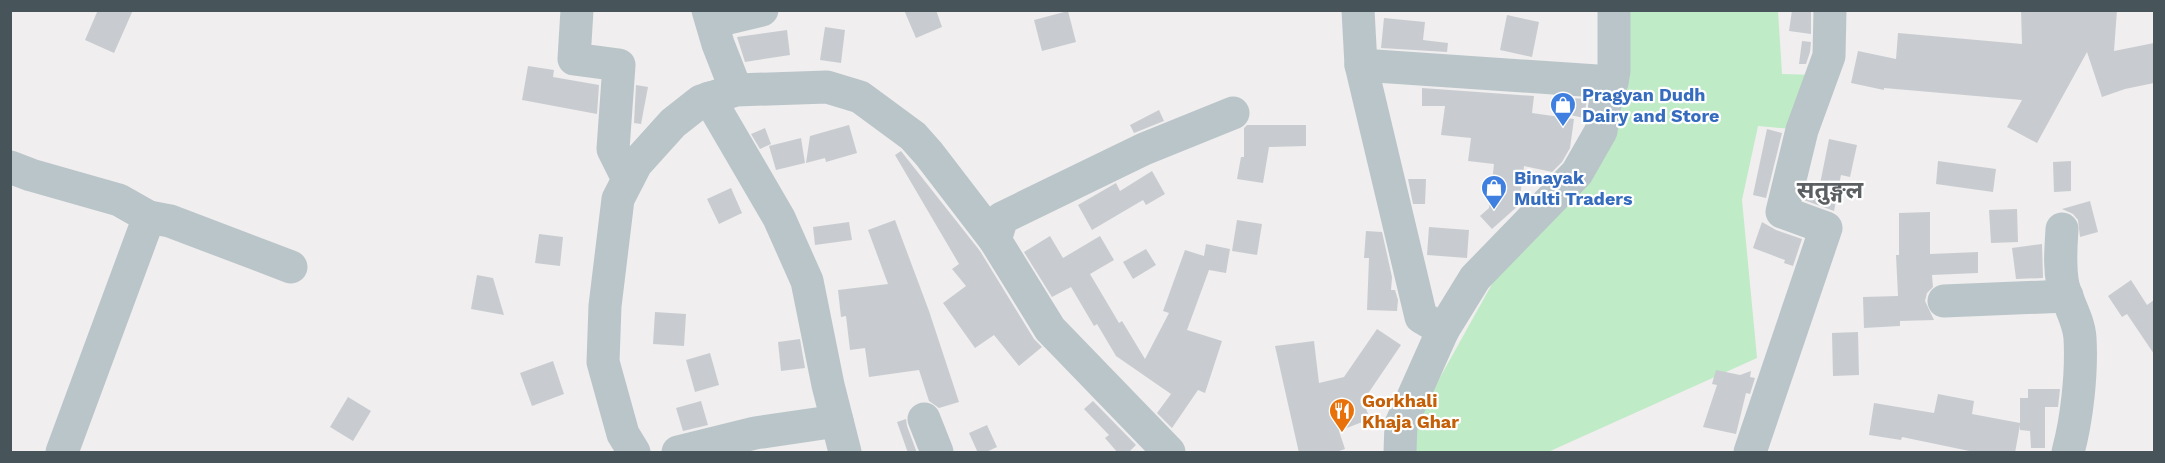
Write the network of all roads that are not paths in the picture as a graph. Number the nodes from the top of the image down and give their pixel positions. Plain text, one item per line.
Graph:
1 (577, 10) edge
2 (762, 10) edge
3 (1358, 10) edge
4 (1614, 10) edge
5 (1830, 10) edge
6 (710, 16) edge
7 (1361, 65) junction
8 (1612, 82) junction
9 (723, 94) junction
10 (1233, 113) dead end
11 (10, 167) edge
12 (628, 179) junction
13 (149, 217) junction
14 (2062, 229) dead end
15 (995, 240) junction
16 (291, 267) dead end
17 (2067, 296) junction
18 (1944, 301) dead end
19 (1443, 330) junction
20 (924, 419) dead end
21 (837, 421) junction
22 (678, 452) edge
23 (62, 453) edge
24 (634, 453) edge
25 (846, 453) edge
26 (937, 453) edge
27 (1169, 453) edge
28 (1400, 453) edge
29 (1750, 453) edge
30 (2068, 453) edge

1 - 12 street
2 - 6 street
3 - 7 street
4 - 8 street
5 - 29 street
6 - 9 street
7 - 8 street
7 - 19 street
8 - 19 street
9 - 12 street
9 - 15 street
9 - 21 street
10 - 15 street
11 - 13 street
12 - 24 street
13 - 16 street
13 - 23 street
14 - 17 street
15 - 27 street
17 - 18 street
17 - 30 street
19 - 28 street
20 - 26 street
21 - 22 street
21 - 25 street

